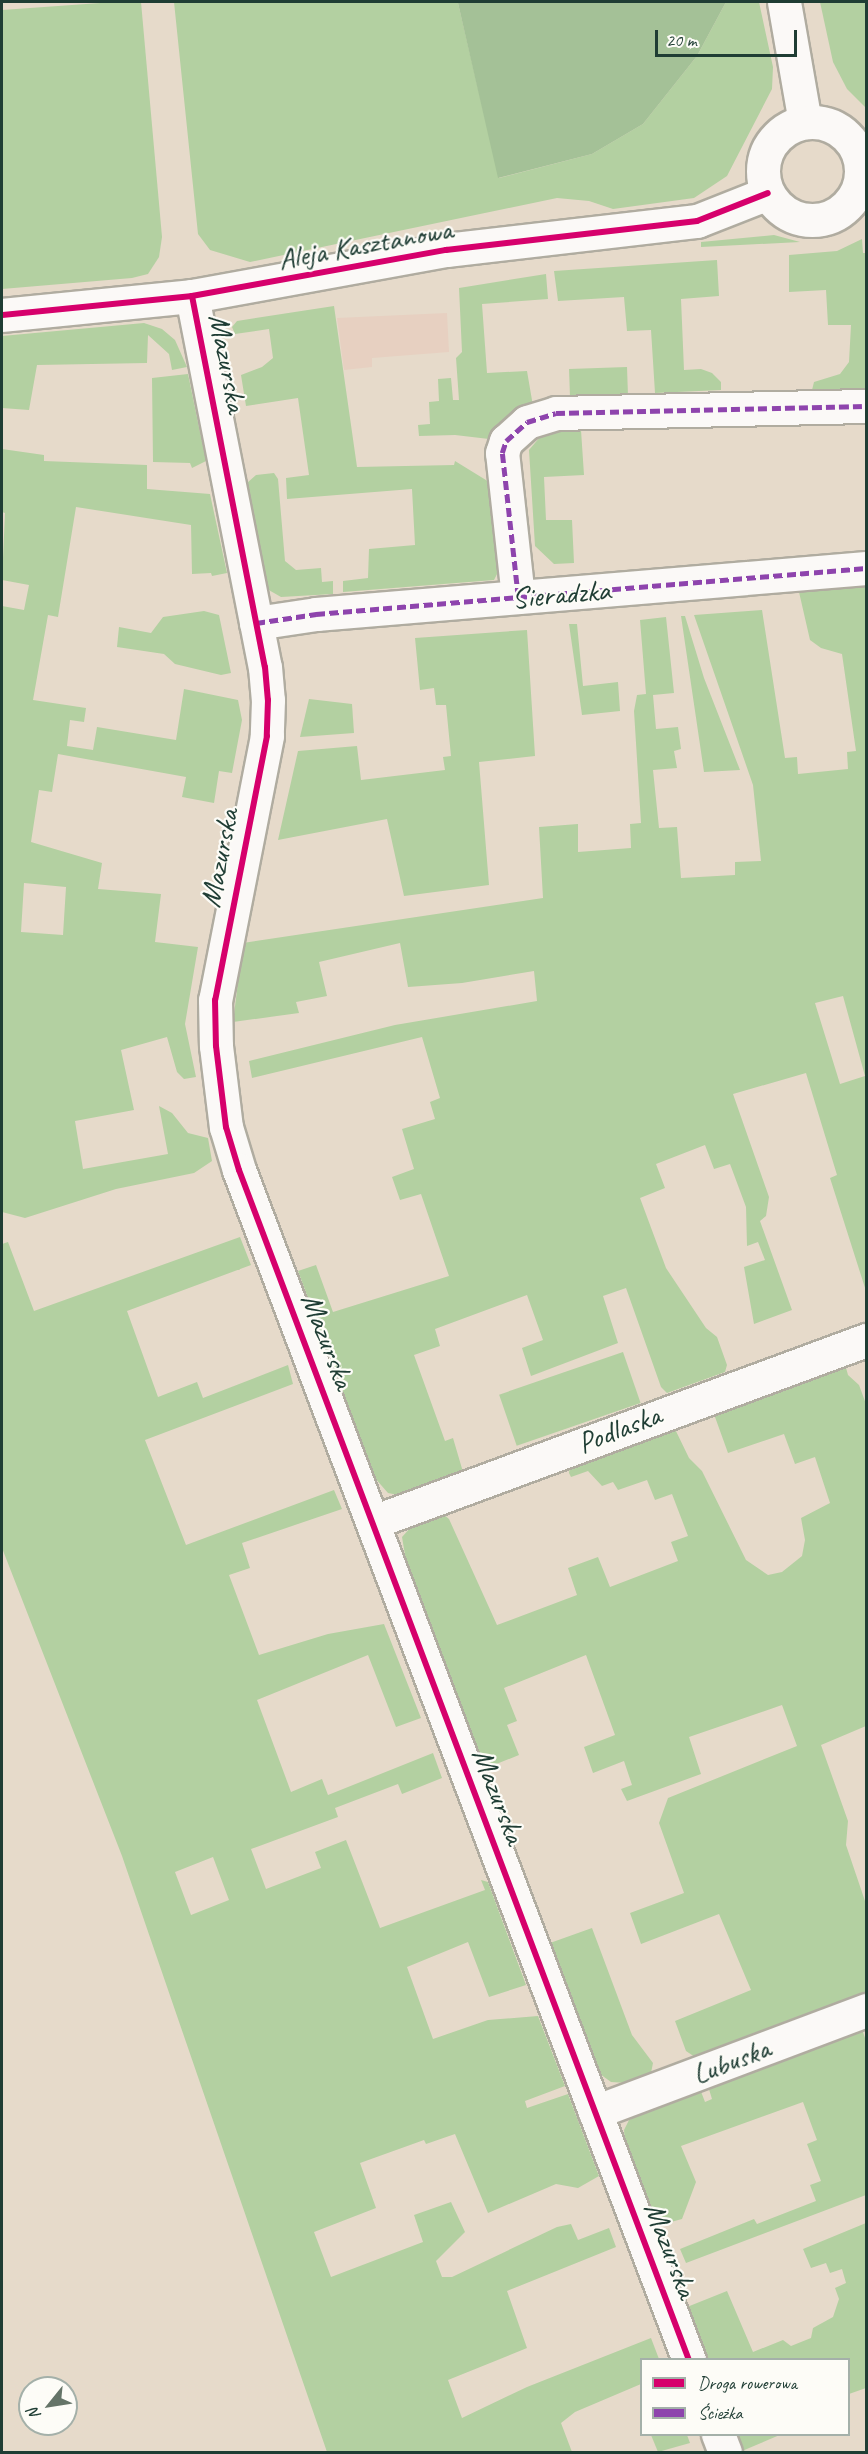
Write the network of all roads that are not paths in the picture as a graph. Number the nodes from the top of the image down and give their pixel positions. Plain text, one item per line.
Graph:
1 (783, 2) edge
2 (805, 122) junction
3 (864, 182) edge
4 (768, 193) junction
5 (192, 296) junction
6 (2, 315) edge
7 (867, 406) edge
8 (867, 568) edge
9 (518, 597) junction
10 (256, 623) junction
11 (867, 1340) edge
12 (373, 1522) junction
13 (867, 2010) edge
14 (595, 2112) junction
15 (688, 2358) edge
16 (719, 2436) edge
17 (724, 2452) edge

1 - 2 street
2 - 3 street
2 - 4 street
3 - 4 street
4 - 5 street, Aleja Kasztanowa
5 - 6 street, Aleja Kasztanowa
5 - 10 street, Mazurska
7 - 9 street
8 - 9 street, Sieradzka
9 - 10 street, Sieradzka
10 - 12 street, Mazurska
11 - 12 street, Podlaska
12 - 14 street, Mazurska
13 - 14 street, Lubuska
14 - 15 street, Mazurska
16 - 17 street

